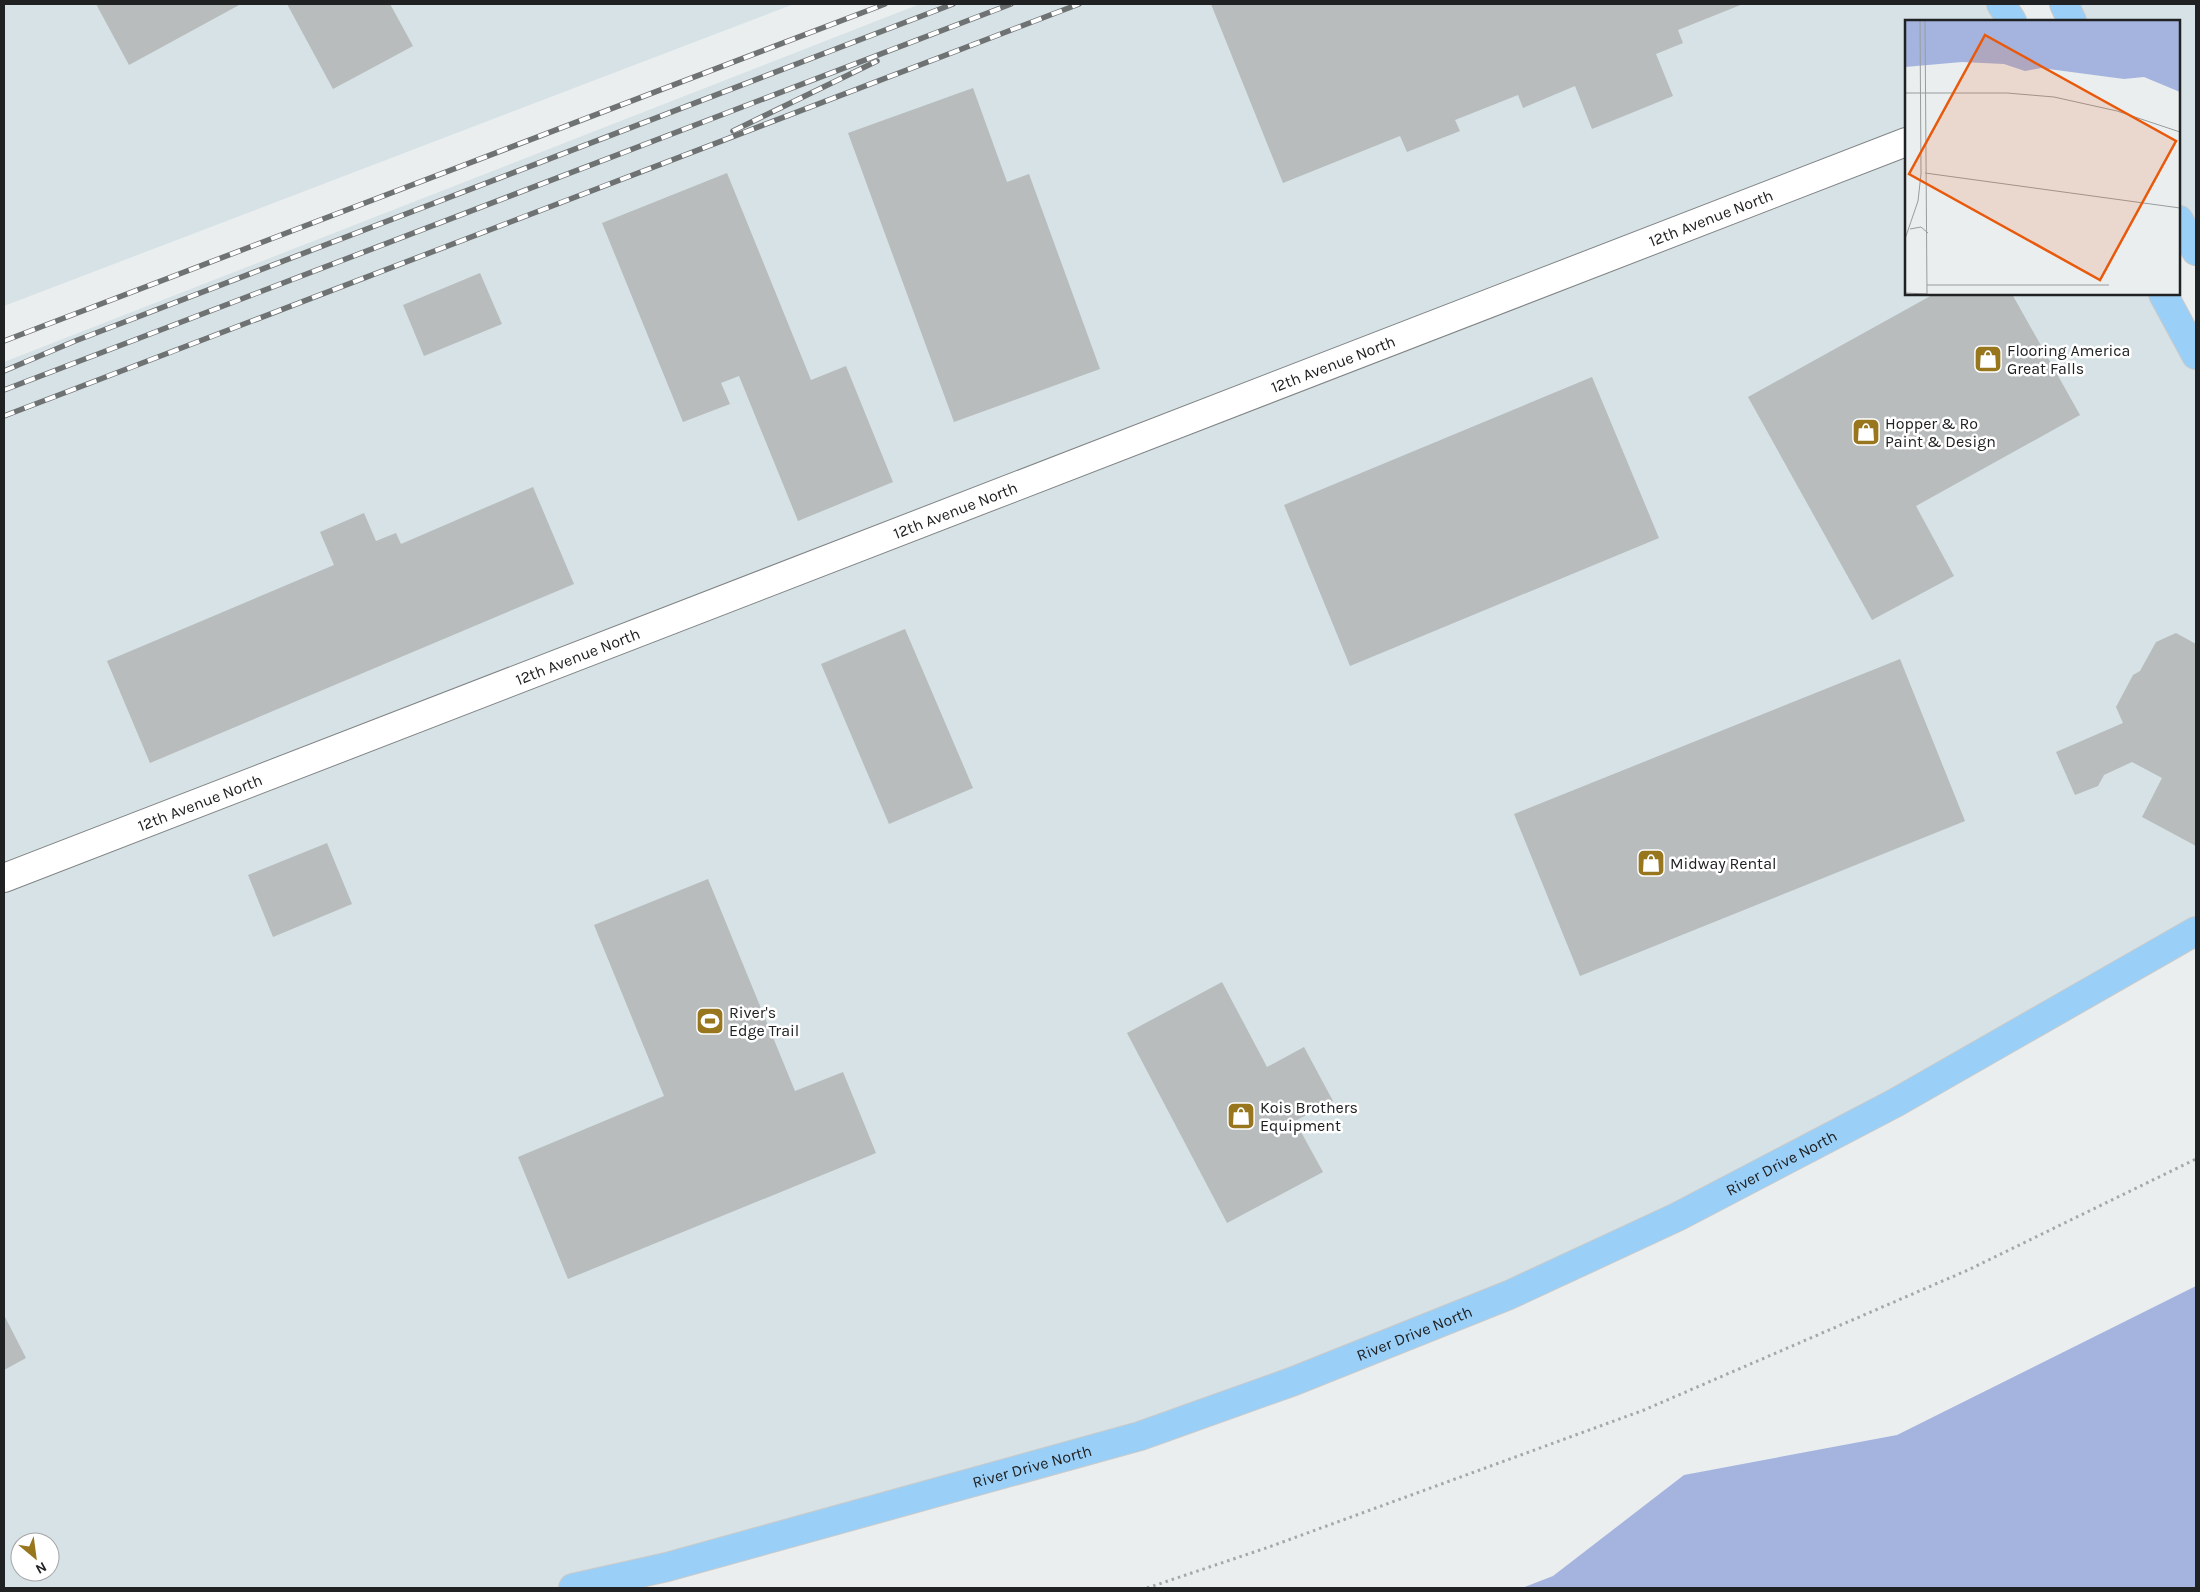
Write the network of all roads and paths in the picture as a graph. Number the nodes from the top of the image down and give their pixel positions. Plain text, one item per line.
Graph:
1 (2001, 4) edge
2 (2064, 4) edge
3 (2011, 20) edge
4 (2072, 20) edge
5 (1905, 142) edge
6 (2180, 222) edge
7 (2196, 251) edge
8 (2164, 295) edge
9 (2196, 355) edge
10 (4, 878) edge
11 (2196, 931) edge
12 (2196, 1159) edge
13 (573, 1588) edge
14 (1147, 1588) edge

1 - 3 main road
2 - 4 main road
5 - 10 street, 12th Avenue North
6 - 7 main road
8 - 9 main road
11 - 13 main road, River Drive North
12 - 14 path

